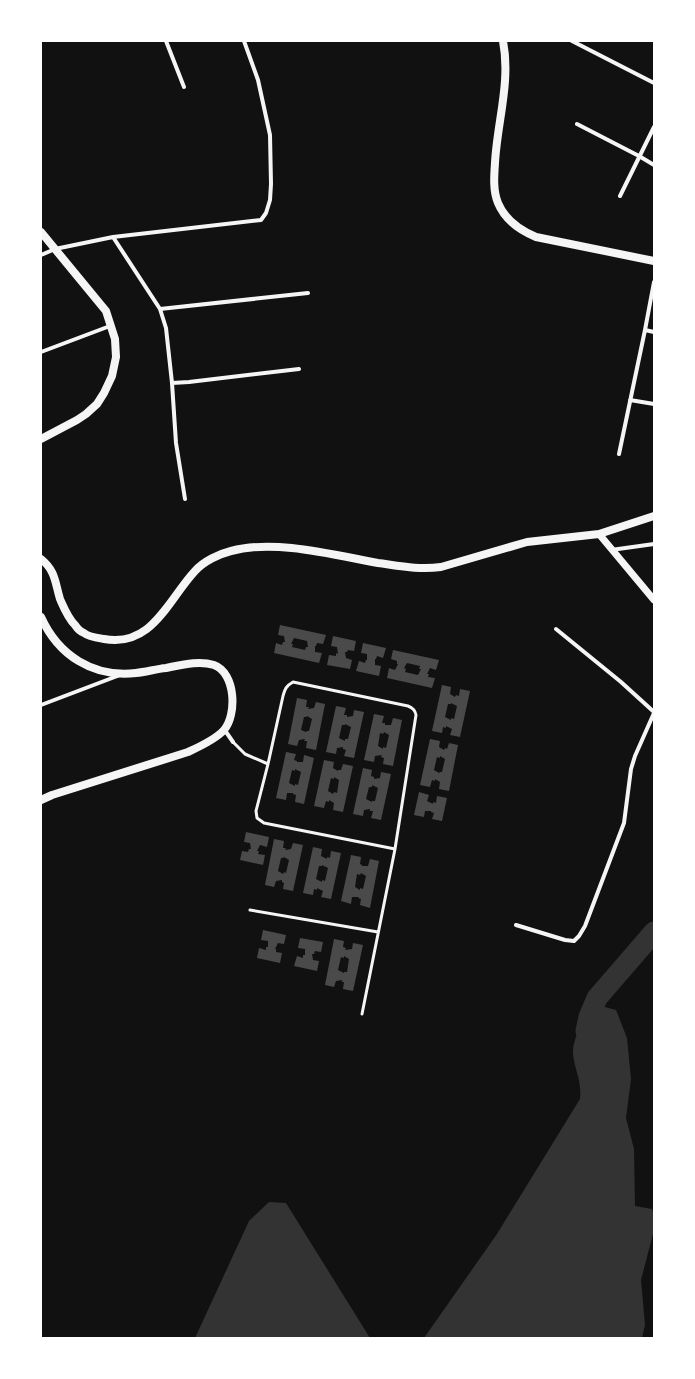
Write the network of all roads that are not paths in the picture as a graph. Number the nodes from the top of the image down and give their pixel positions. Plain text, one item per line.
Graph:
1 (166, 41) edge
2 (244, 41) edge
3 (503, 41) edge
4 (572, 41) edge
5 (654, 83) edge
6 (184, 87) dead end
7 (576, 124) dead end
8 (654, 127) edge
9 (639, 156) junction
10 (654, 165) edge
11 (620, 196) dead end
12 (41, 232) edge
13 (113, 237) junction
14 (55, 249) junction
15 (41, 255) edge
16 (654, 261) edge
17 (654, 282) edge
18 (308, 293) dead end
19 (160, 309) junction
20 (110, 326) junction
21 (646, 330) junction
22 (654, 332) edge
23 (41, 352) edge
24 (299, 369) dead end
25 (172, 383) junction
26 (630, 400) junction
27 (654, 404) edge
28 (41, 440) edge
29 (619, 454) dead end
30 (185, 499) dead end
31 (654, 516) edge
32 (599, 534) junction
33 (654, 544) edge
34 (611, 550) junction
35 (41, 559) edge
36 (654, 600) edge
37 (41, 617) edge
38 (556, 629) dead end
39 (124, 674) junction
40 (41, 706) edge
41 (654, 712) edge
42 (224, 729) junction
43 (233, 742) joint
44 (268, 764) junction
45 (41, 800) edge
46 (395, 849) junction
47 (250, 910) dead end
48 (516, 925) dead end
49 (378, 932) junction
50 (362, 1014) dead end

1 - 6 street
2 - 13 street
3 - 16 main road
4 - 5 street
7 - 9 street
8 - 9 street
9 - 10 street
9 - 11 street
12 - 14 main road
13 - 14 street
13 - 19 street
14 - 15 street
14 - 20 main road
17 - 21 street
18 - 19 street
19 - 25 street
20 - 23 street
20 - 28 main road
21 - 22 street
21 - 26 street
24 - 25 street
25 - 30 street
26 - 27 street
26 - 29 street
31 - 32 main road
32 - 34 street
32 - 35 main road
33 - 34 street
34 - 36 street
37 - 39 main road
38 - 41 street
39 - 40 street
39 - 42 main road
41 - 48 street
42 - 43 street
42 - 45 main road
43 - 44 lane
44 - 46 lane
44 - 46 lane
46 - 49 lane
47 - 49 lane
49 - 50 lane

